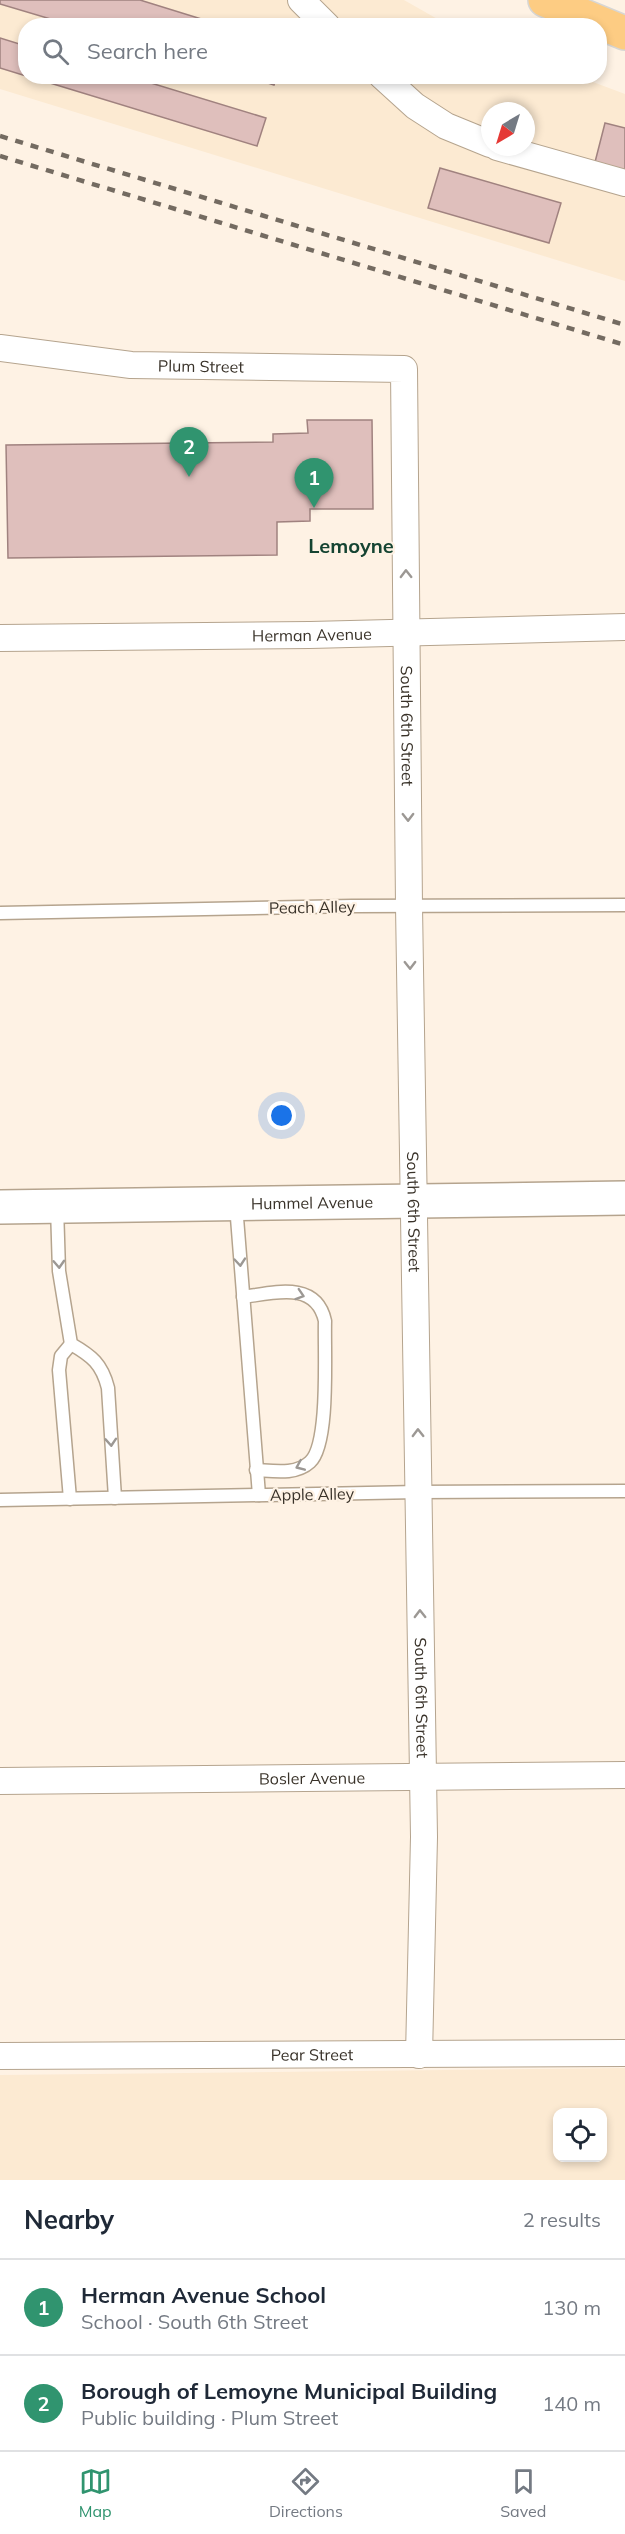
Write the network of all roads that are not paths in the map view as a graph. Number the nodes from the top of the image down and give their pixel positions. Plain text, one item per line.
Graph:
1 (301, 0) edge
2 (545, 0) edge
3 (319, 18) edge
4 (589, 18) edge
5 (607, 26) edge
6 (625, 33) edge
7 (391, 84) edge
8 (481, 140) edge
9 (529, 156) edge
10 (625, 183) edge
11 (0, 348) edge
12 (404, 369) joint
13 (625, 627) edge
14 (407, 632) junction
15 (0, 638) edge
16 (625, 905) edge
17 (409, 906) junction
18 (0, 913) edge
19 (625, 1198) edge
20 (415, 1202) junction
21 (236, 1204) junction
22 (57, 1206) junction
23 (0, 1207) edge
24 (243, 1297) junction
25 (71, 1344) junction
26 (256, 1470) junction
27 (418, 1491) junction
28 (625, 1491) edge
29 (259, 1495) junction
30 (70, 1498) junction
31 (114, 1498) junction
32 (0, 1500) edge
33 (625, 1775) edge
34 (423, 1778) junction
35 (0, 1781) edge
36 (625, 2053) edge
37 (419, 2055) junction
38 (0, 2056) edge

1 - 3 street
2 - 4 highway
5 - 6 highway
7 - 8 street
9 - 10 street
11 - 12 street, Plum Street
14 -> 12 street, South 6th Street
13 - 14 street, Herman Avenue
14 - 15 street, Herman Avenue
14 -> 17 street, South 6th Street
16 - 17 lane, Peach Alley
17 - 18 lane, Peach Alley
17 -> 20 street, South 6th Street
19 - 20 main road, Hummel Avenue
20 - 21 main road, Hummel Avenue
27 -> 20 street, South 6th Street
21 - 22 main road, Hummel Avenue
21 -> 24 lane
22 - 23 main road, Hummel Avenue
22 -> 25 lane
24 - 26 lane
24 -> 26 lane
25 - 30 lane
25 -> 31 lane
26 - 29 lane
27 - 28 lane, Apple Alley
27 - 29 lane, Apple Alley
34 -> 27 street, South 6th Street
29 - 31 lane, Apple Alley
30 - 31 lane, Apple Alley
30 - 32 lane, Apple Alley
33 - 34 street, Bosler Avenue
34 - 35 street, Bosler Avenue
34 - 37 street, South 6th Street
36 - 37 street, Pear Street
37 - 38 street, Pear Street

